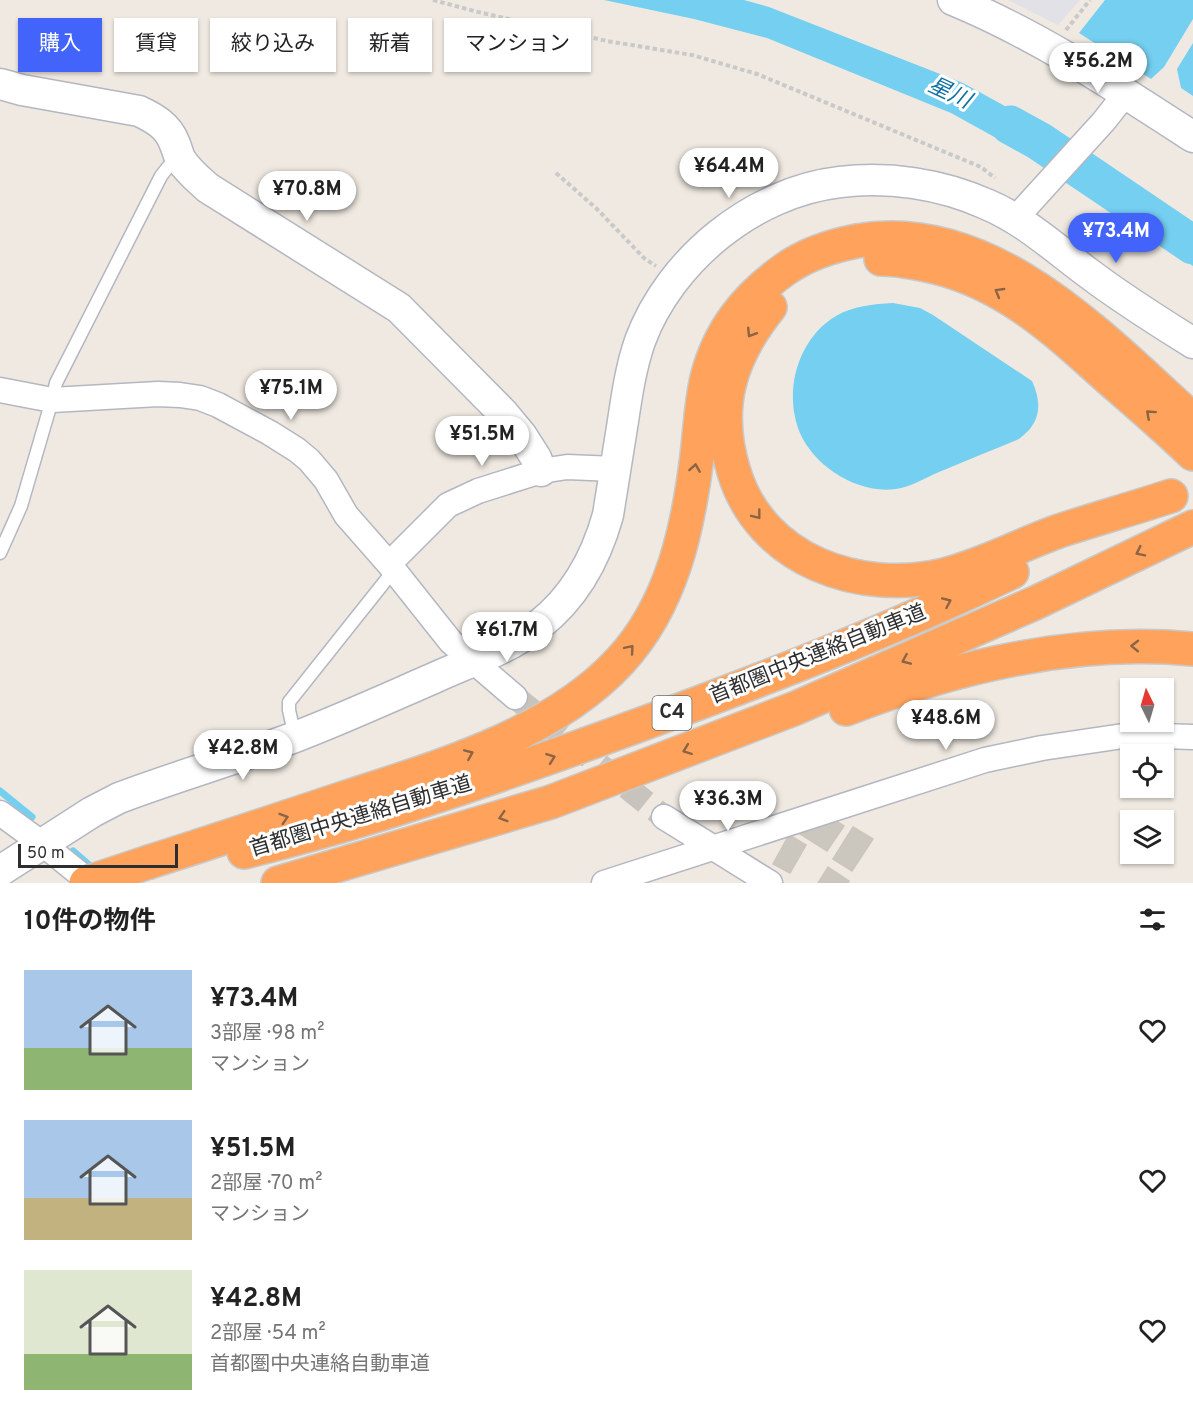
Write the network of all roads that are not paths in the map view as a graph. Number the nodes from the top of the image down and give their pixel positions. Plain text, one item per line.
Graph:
1 (953, 0) edge
2 (0, 84) edge
3 (1126, 93) junction
4 (1193, 137) edge
5 (180, 159) junction
6 (1024, 208) junction
7 (1193, 343) edge
8 (0, 390) edge
9 (52, 400) junction
10 (1193, 420) edge
11 (1193, 454) edge
12 (615, 469) junction
13 (541, 471) junction
14 (1182, 490) edge
15 (1193, 527) edge
16 (0, 553) edge
17 (392, 567) junction
18 (1193, 649) edge
19 (472, 661) junction
20 (515, 698) tunnel mouth
21 (723, 736) junction
22 (295, 737) junction
23 (1193, 737) edge
24 (0, 813) edge
25 (664, 817) tunnel mouth
26 (44, 845) junction
27 (712, 848) junction
28 (151, 868) junction
29 (0, 872) edge
30 (86, 883) edge
31 (91, 883) edge
32 (120, 883) edge
33 (278, 883) edge
34 (604, 883) edge
35 (770, 883) edge

1 - 3 street
2 - 5 street
3 - 4 street
3 - 6 street
5 - 9 lane
5 - 13 street
6 - 7 street
6 - 12 street
8 - 9 street
9 - 16 lane
9 - 17 street
28 -> 10 highway
11 -> 14 highway
12 - 13 street
12 - 19 street
13 - 17 street
28 -> 14 highway, 首都圏中央連絡自動車道 / C4
15 -> 21 highway, 首都圏中央連絡自動車道 / C4
17 - 19 street
17 - 22 lane
18 -> 21 highway
19 - 20 street
19 - 22 street
21 -> 33 highway, 首都圏中央連絡自動車道 / C4
22 - 26 street
23 - 27 street
24 - 26 street
25 - 27 street
26 - 29 street
26 - 31 street
27 - 34 street
27 - 35 street
28 - 30 highway, bridge
28 - 32 highway, 首都圏中央連絡自動車道 / C4

